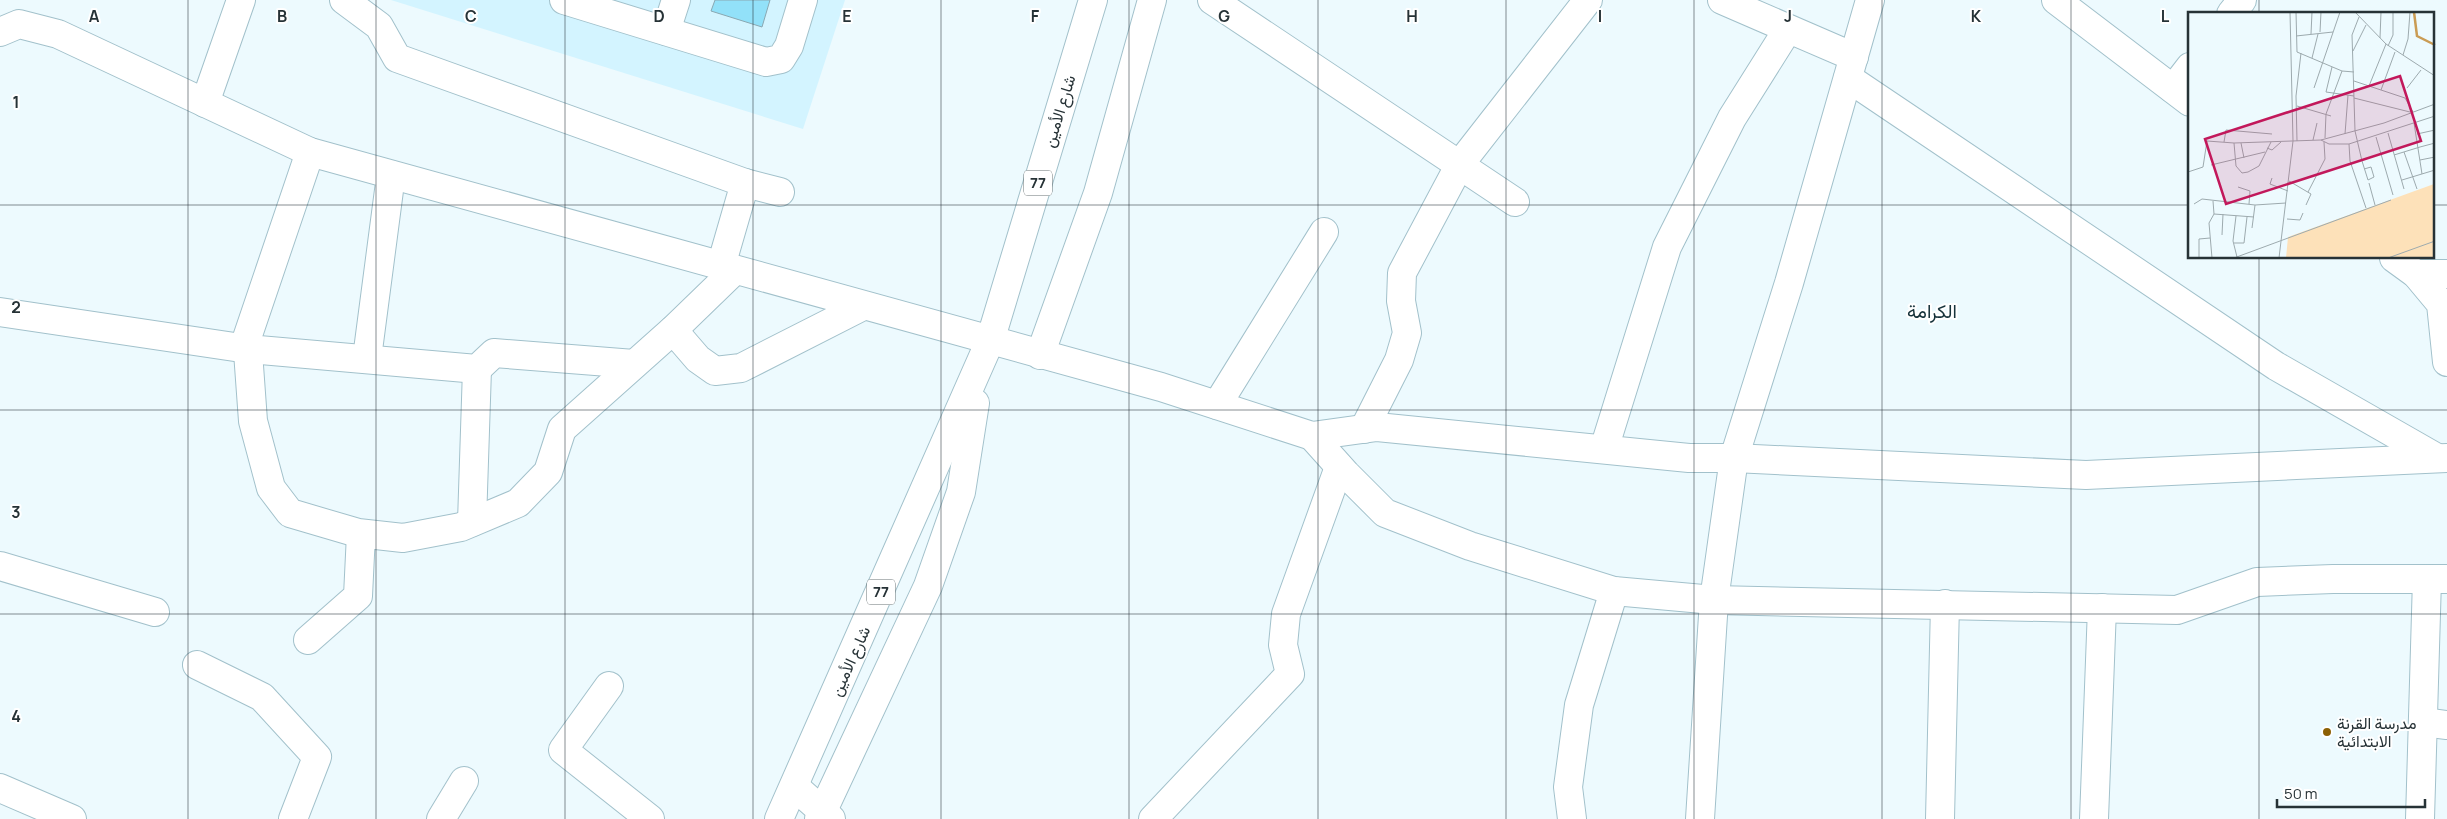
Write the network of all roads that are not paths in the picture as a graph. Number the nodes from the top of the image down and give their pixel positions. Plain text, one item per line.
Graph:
1 (242, 0) edge
2 (344, 0) edge
3 (564, 0) edge
4 (676, 0) edge
5 (803, 0) edge
6 (1093, 0) edge
7 (1152, 0) edge
8 (1212, 0) edge
9 (1588, 0) edge
10 (1722, 0) edge
11 (1870, 0) edge
12 (2056, 0) edge
13 (2242, 0) edge
14 (2233, 12) edge
15 (1788, 29) junction
16 (666, 31) junction
17 (0, 32) edge
18 (1851, 67) junction
19 (2188, 73) edge
20 (2181, 95) edge
21 (205, 103) junction
22 (310, 152) junction
23 (1460, 164) junction
24 (391, 175) junction
25 (745, 183) junction
26 (780, 192) dead end
27 (1515, 202) dead end
28 (1324, 232) dead end
29 (2395, 259) edge
30 (728, 268) junction
31 (2416, 274) junction
32 (2447, 274) edge
33 (863, 306) junction
34 (0, 312) edge
35 (673, 330) junction
36 (248, 349) junction
37 (986, 353) junction
38 (1040, 355) junction
39 (367, 358) junction
40 (2447, 362) edge
41 (634, 364) junction
42 (476, 369) junction
43 (1217, 405) junction
44 (1364, 429) junction
45 (1312, 436) junction
46 (1604, 449) junction
47 (1734, 458) junction
48 (2442, 458) edge
49 (1339, 467) junction
50 (472, 522) junction
51 (361, 534) junction
52 (1, 570) edge
53 (2437, 579) edge
54 (1614, 590) junction
55 (1714, 600) junction
56 (1945, 604) junction
57 (2102, 608) junction
58 (155, 612) dead end
59 (308, 640) dead end
60 (197, 665) dead end
61 (609, 686) dead end
62 (2435, 724) edge
63 (464, 781) dead end
64 (795, 787) junction
65 (0, 788) edge
66 (824, 816) edge
67 (72, 819) edge
68 (293, 819) edge
69 (441, 819) edge
70 (650, 819) edge
71 (779, 819) edge
72 (1153, 819) edge
73 (1572, 819) edge
74 (1700, 819) edge
75 (1940, 819) edge
76 (2094, 819) edge
77 (2420, 819) edge

1 - 21 street
2 - 25 street
3 - 16 street
4 - 16 street
5 - 16 street
6 - 37 street, شارع الأمين / 77
7 - 38 street
8 - 23 street
9 - 23 street
10 - 15 street
11 - 18 street
12 - 20 street
13 - 14 street
15 - 18 street
15 - 46 street
17 - 21 street
18 - 47 street
18 - 48 street
19 - 20 street
21 - 22 street
22 - 24 street
22 - 36 street
23 - 27 street
23 - 44 street
24 - 30 street
24 - 39 street
25 - 26 street
25 - 30 street
28 - 43 street
29 - 31 street
30 - 33 street
30 - 35 street
31 - 32 street
31 - 40 street
33 - 35 street
33 - 37 street
34 - 36 street
35 - 41 street
36 - 39 street
36 - 51 street
37 - 38 street
37 - 64 street, شارع الأمين / 77
37 - 66 street, شارع الأمين / 77
38 - 43 street
39 - 42 street
41 - 42 street
41 - 50 street
42 - 50 street
43 - 45 street
44 - 45 street
44 - 46 street
45 - 49 street
46 - 47 street
47 - 48 street
47 - 55 street
49 - 54 street
49 - 72 street
50 - 51 street
51 - 59 street
52 - 58 street
53 - 57 street
53 - 62 street
54 - 55 street
54 - 73 street
55 - 56 street
55 - 74 street
56 - 57 street
56 - 75 street
57 - 76 street
60 - 68 street
61 - 70 street
62 - 77 street
63 - 69 street
64 - 66 street
64 - 71 street, شارع الأمين / 77
65 - 67 street

